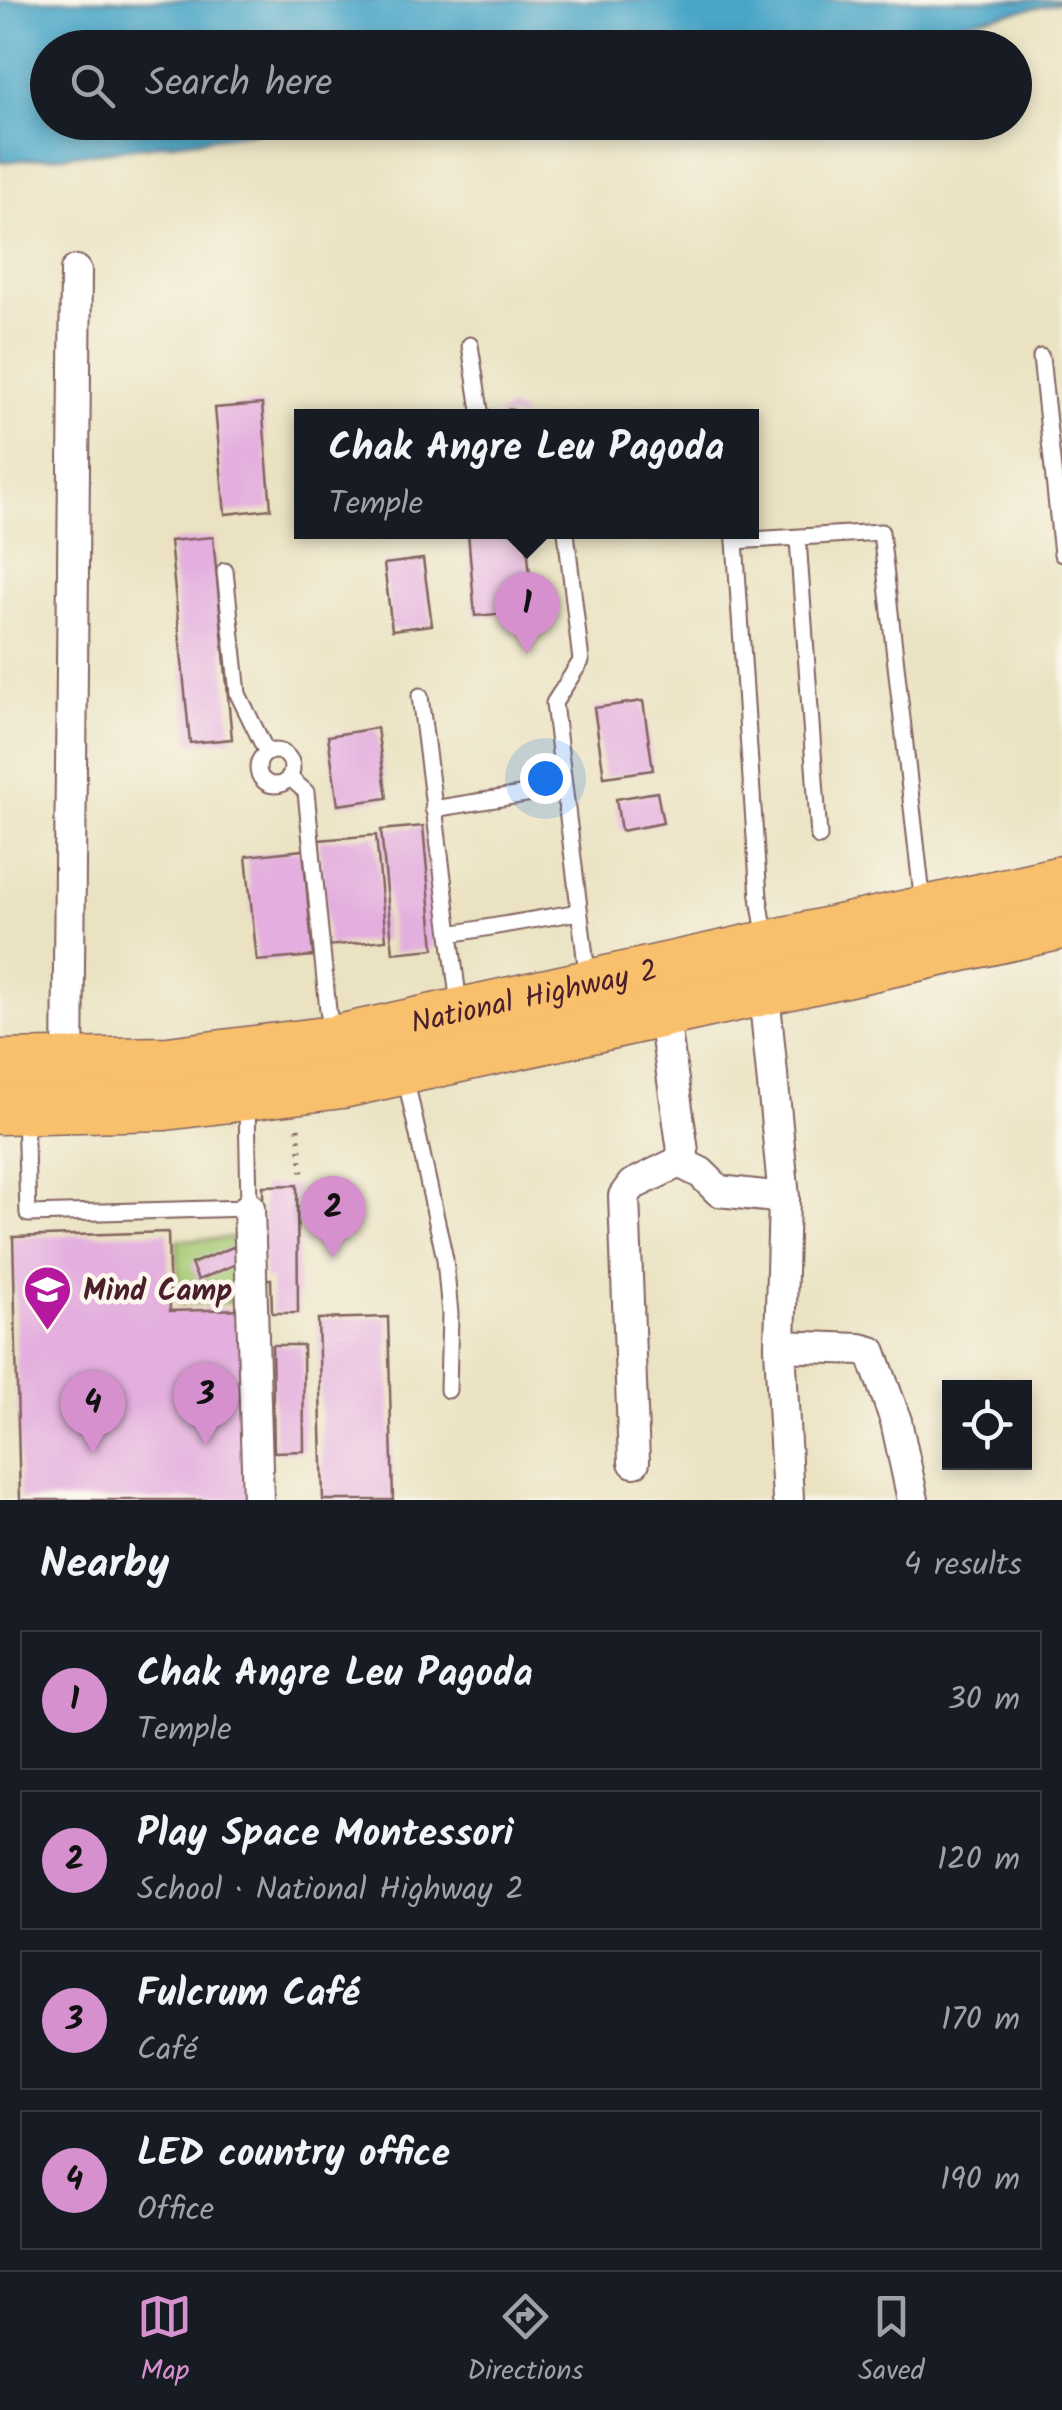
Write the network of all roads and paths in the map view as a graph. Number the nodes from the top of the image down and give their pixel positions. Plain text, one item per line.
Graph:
1 (76, 271) dead end
2 (470, 345) dead end
3 (1041, 357) dead end
4 (480, 409) edge
5 (759, 537) edge
6 (798, 538) junction
7 (567, 539) edge
8 (735, 539) edge
9 (1062, 554) edge
10 (225, 571) dead end
11 (420, 696) dead end
12 (267, 753) junction
13 (289, 777) junction
14 (564, 788) junction
15 (433, 809) junction
16 (819, 837) dead end
17 (1062, 880) edge
18 (924, 910) junction
19 (578, 912) junction
20 (1062, 926) edge
21 (450, 934) junction
22 (766, 945) junction
23 (588, 984) junction
24 (660, 991) junction
25 (764, 992) junction
26 (460, 1013) junction
27 (338, 1062) junction
28 (404, 1072) junction
29 (244, 1075) junction
30 (23, 1084) edge
31 (296, 1090) junction
32 (679, 1162) junction
33 (302, 1175) dead end
34 (784, 1198) junction
35 (248, 1208) junction
36 (780, 1346) junction
37 (448, 1390) dead end
38 (634, 1462) dead end
39 (258, 1500) edge
40 (788, 1500) edge
41 (913, 1500) edge

1 - 30 street
2 - 4 lane
3 - 9 lane
5 - 6 lane
6 - 16 lane
6 - 18 lane
7 - 14 lane
8 - 22 lane
10 - 12 lane
11 - 15 lane
12 - 13 lane
12 - 13 lane
13 - 27 lane
14 - 15 lane
14 - 19 lane
15 - 21 lane
17 - 18 main road, National Highway 2
18 - 22 main road, National Highway 2
19 - 21 lane
19 - 23 lane
20 - 25 main road, National Highway 2
21 - 26 lane
22 - 24 main road, National Highway 2
23 - 24 main road, National Highway 2
23 - 26 main road, National Highway 2
24 - 25 main road, National Highway 2
24 - 28 main road, National Highway 2
24 - 32 street
25 - 34 street
26 - 27 main road, National Highway 2
27 - 28 main road, National Highway 2
27 - 29 main road, National Highway 2
27 - 31 main road, National Highway 2
28 - 37 lane
29 - 30 main road, National Highway 2
29 - 30 main road, National Highway 2
29 - 31 main road, National Highway 2
29 - 35 lane
30 - 35 lane
31 - 33 path
32 - 34 street
32 - 38 street
34 - 36 street
35 - 39 street
36 - 40 street
36 - 41 street

